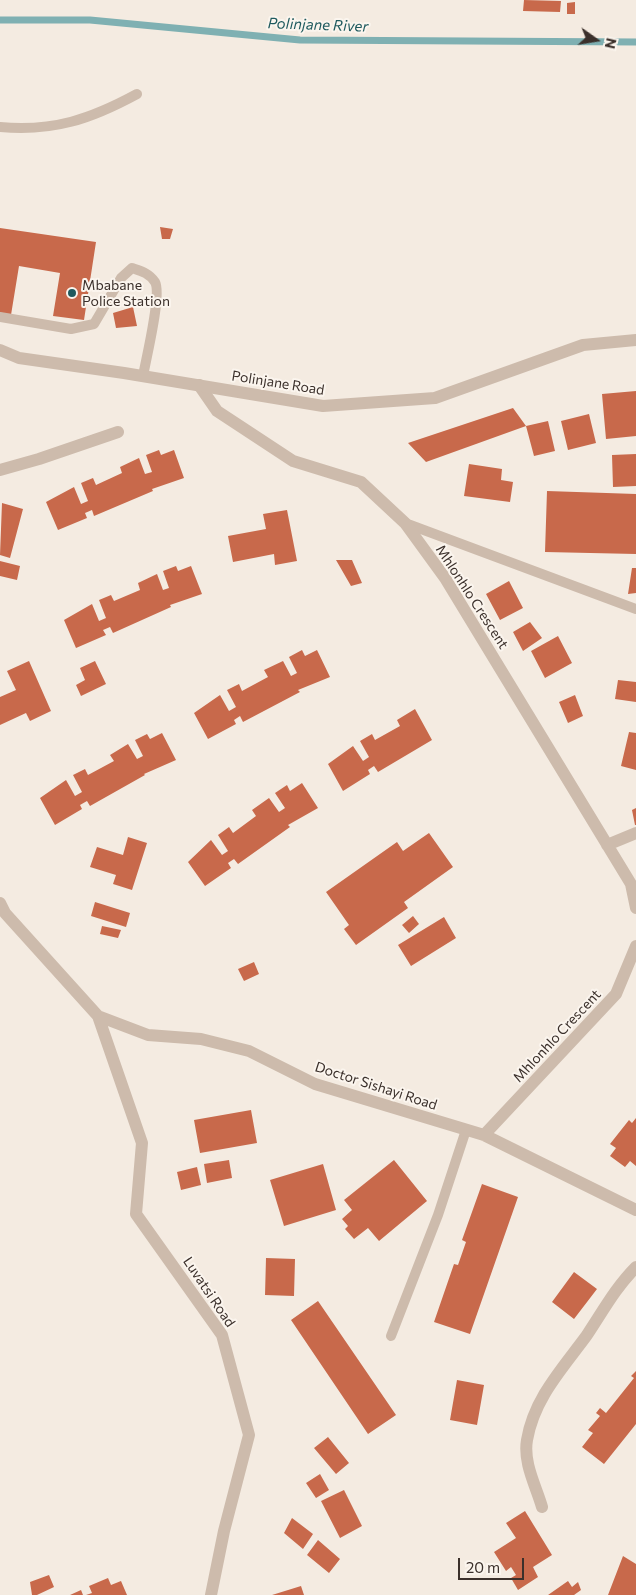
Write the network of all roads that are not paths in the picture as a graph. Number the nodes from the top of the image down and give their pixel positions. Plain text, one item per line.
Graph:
1 (137, 94) dead end
2 (0, 127) edge
3 (0, 317) edge
4 (636, 340) edge
5 (0, 350) edge
6 (143, 376) junction
7 (199, 385) junction
8 (118, 432) dead end
9 (0, 470) edge
10 (405, 523) junction
11 (636, 609) edge
12 (636, 833) edge
13 (607, 845) junction
14 (0, 903) edge
15 (636, 908) edge
16 (636, 946) edge
17 (98, 1016) junction
18 (466, 1130) junction
19 (484, 1135) junction
20 (636, 1210) edge
21 (636, 1267) edge
22 (391, 1336) dead end
23 (542, 1507) dead end
24 (211, 1595) edge

1 - 2 lane
3 - 6 lane
4 - 7 street, Polinjane Road
5 - 6 street, Polinjane Road
6 - 7 street, Polinjane Road
7 - 10 street, Mhlonhlo Crescent
8 - 9 street
10 - 11 lane
10 - 13 street, Mhlonhlo Crescent
12 - 13 street
13 - 15 street, Mhlonhlo Crescent
14 - 17 street, Doctor Sishayi Road
16 - 19 street, Mhlonhlo Crescent
17 - 18 street, Doctor Sishayi Road
17 - 24 street, Luvatsi Road
18 - 19 street, Doctor Sishayi Road
18 - 22 lane
19 - 20 street, Doctor Sishayi Road
21 - 23 street

